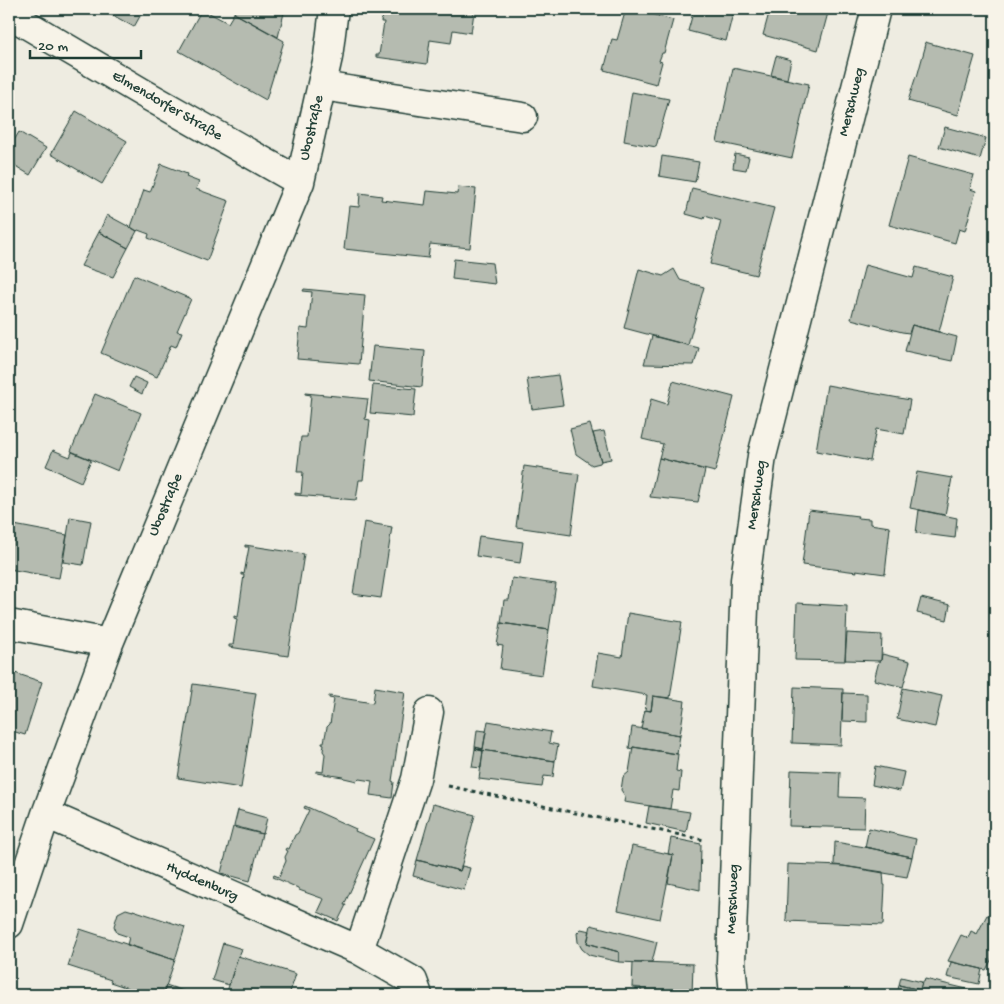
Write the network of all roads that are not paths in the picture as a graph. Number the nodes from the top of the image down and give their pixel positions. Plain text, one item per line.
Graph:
1 (334, 9) edge
2 (876, 9) edge
3 (9, 14) edge
4 (322, 86) junction
5 (523, 117) dead end
6 (300, 182) junction
7 (9, 624) edge
8 (109, 643) junction
9 (429, 712) dead end
10 (46, 814) junction
11 (9, 924) edge
12 (359, 950) junction
13 (418, 995) edge
14 (734, 995) edge

1 - 4 street, Ubostraße
2 - 14 street, Merschweg
3 - 6 street, Elmendorfer Straße
4 - 5 street, Ubostraße
4 - 6 street, Ubostraße
6 - 8 street, Ubostraße
7 - 8 street
8 - 10 street, Ubostraße
9 - 12 street
10 - 11 street, Ubostraße
10 - 12 street, Hyddenburg
12 - 13 street, Hyddenburg

